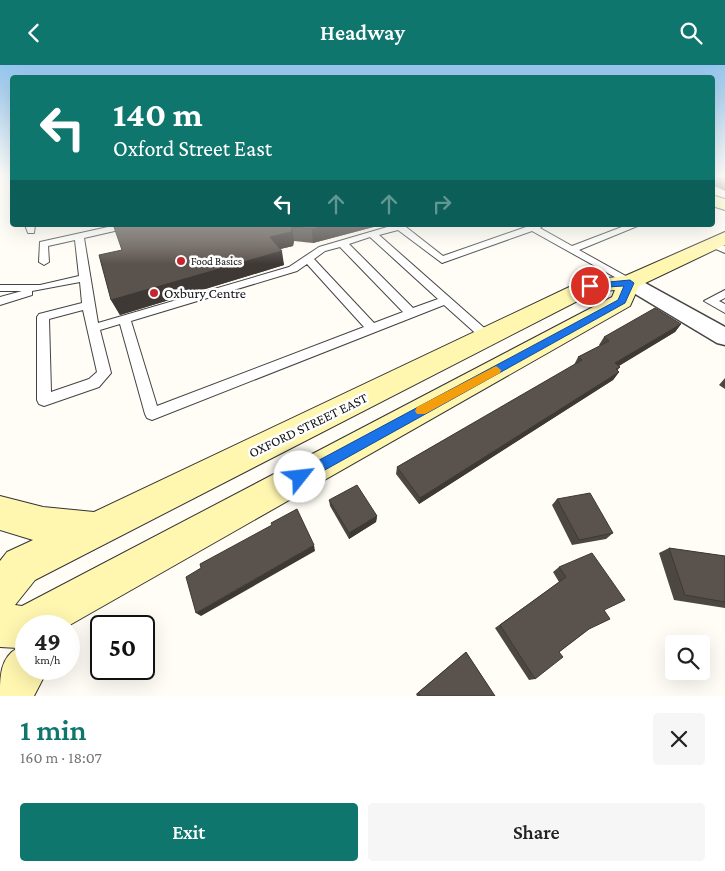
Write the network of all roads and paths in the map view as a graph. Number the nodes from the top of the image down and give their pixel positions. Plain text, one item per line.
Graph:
1 (120, 227) edge
2 (397, 227) edge
3 (402, 227) edge
4 (531, 227) edge
5 (536, 227) edge
6 (630, 227) edge
7 (372, 234) junction
8 (80, 236) junction
9 (342, 243) junction
10 (721, 244) edge
11 (572, 249) junction
12 (308, 259) junction
13 (44, 262) dead end
14 (85, 278) junction
15 (630, 283) junction
16 (0, 288) edge
17 (40, 288) junction
18 (725, 293) edge
19 (446, 300) junction
20 (0, 301) edge
21 (88, 305) junction
22 (725, 309) edge
23 (411, 313) junction
24 (124, 319) junction
25 (94, 328) junction
26 (372, 328) junction
27 (486, 336) junction
28 (725, 337) edge
29 (0, 513) edge
30 (95, 530) junction
31 (0, 592) edge
32 (68, 612) edge
33 (0, 626) edge
34 (15, 626) edge
35 (17, 680) edge
36 (7, 696) edge

1 - 8 lane
2 - 7 lane
3 - 4 lane
5 - 11 lane
6 - 11 lane
7 - 9 lane
7 - 19 lane
8 - 13 lane
8 - 14 lane
9 - 12 lane
9 - 23 lane
10 - 15 main road, OXFORD STREET EAST
11 - 15 lane
12 - 24 lane
12 - 26 lane
14 - 17 lane
14 - 21 lane
15 - 27 main road, OXFORD STREET EAST
15 - 28 street
15 - 32 main road
16 - 17 lane
17 - 20 lane
18 - 22 lane
19 - 23 lane
19 - 27 lane
21 - 25 lane
21 - 25 lane
23 - 26 lane
24 - 25 lane
24 - 26 lane
27 - 30 main road, OXFORD STREET EAST
29 - 30 main road
30 - 31 main road, OXFORD STREET EAST
33 - 34 main road
35 - 36 main road

